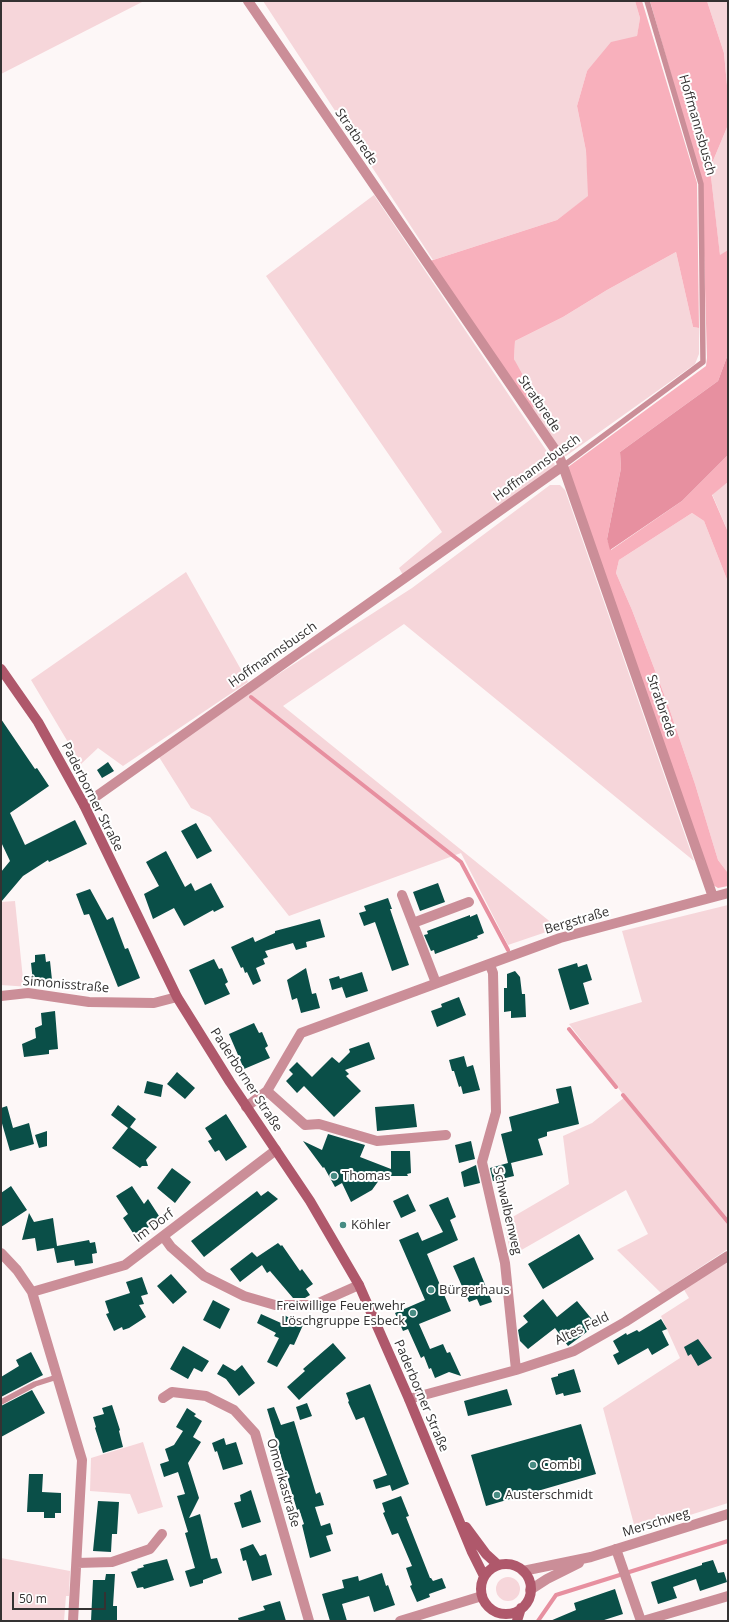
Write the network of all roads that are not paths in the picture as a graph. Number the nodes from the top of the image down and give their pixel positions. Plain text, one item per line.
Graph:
1 (248, 1) edge
2 (647, 1) edge
3 (563, 466) junction
4 (1, 669) edge
5 (84, 805) junction
6 (728, 893) edge
7 (402, 895) dead end
8 (713, 897) junction
9 (469, 902) dead end
10 (413, 923) junction
11 (490, 965) junction
12 (436, 984) junction
13 (1, 996) edge
14 (177, 997) junction
15 (267, 1091) junction
16 (246, 1106) junction
17 (446, 1135) dead end
18 (276, 1150) junction
19 (162, 1236) junction
20 (1, 1253) edge
21 (728, 1256) edge
22 (359, 1286) junction
23 (32, 1292) junction
24 (516, 1370) junction
25 (57, 1377) junction
26 (162, 1398) dead end
27 (410, 1399) junction
28 (1, 1402) edge
29 (456, 1512) junction
30 (728, 1514) edge
31 (162, 1534) dead end
32 (616, 1549) junction
33 (591, 1557) junction
34 (77, 1563) junction
35 (498, 1565) junction
36 (523, 1571) junction
37 (484, 1576) junction
38 (530, 1590) junction
39 (482, 1596) junction
40 (727, 1599) edge
41 (521, 1608) junction
42 (500, 1617) edge
43 (73, 1621) edge
44 (309, 1621) edge
45 (400, 1621) edge
46 (518, 1621) edge
47 (642, 1621) edge

1 - 3 street, Stratbrede
2 - 3 lane, Hoffmannsbusch
3 - 5 street, Hoffmannsbusch
3 - 8 street, Stratbrede
4 - 5 main road, Paderborner Straße
5 - 14 main road, Paderborner Straße
6 - 8 street, Bergstraße
7 - 10 street
8 - 11 street, Bergstraße
9 - 10 street
10 - 12 street
11 - 12 street, Bergstraße
11 - 24 street, Schwalbenweg
12 - 15 street, Bergstraße
13 - 14 street, Simonisstraße
14 - 16 main road, Paderborner Straße
15 - 16 street, Bergstraße
15 - 17 street
16 - 18 main road, Paderborner Straße
18 - 19 street, Im Dorf
18 - 22 main road, Paderborner Straße
19 - 22 street
19 - 23 street, Im Dorf
20 - 23 street
21 - 24 street, Altes Feld
22 - 27 main road, Paderborner Straße
23 - 25 street
24 - 27 street, Altes Feld
25 - 28 lane
25 - 34 street
26 - 44 street, Omorikastraße
27 - 29 main road, Paderborner Straße
29 - 35 main road, Paderborner Straße
29 - 37 main road, Paderborner Straße
30 - 32 street, Merschweg
31 - 34 street
32 - 33 street, Merschweg
32 - 47 street
33 - 36 street, Merschweg
33 - 38 street, Merschweg
34 - 43 street
35 - 36 main road
35 - 37 main road
36 - 38 main road
37 - 39 main road
38 - 41 main road
39 - 42 main road
39 - 45 street
40 - 47 street
41 - 42 main road
41 - 46 main road

